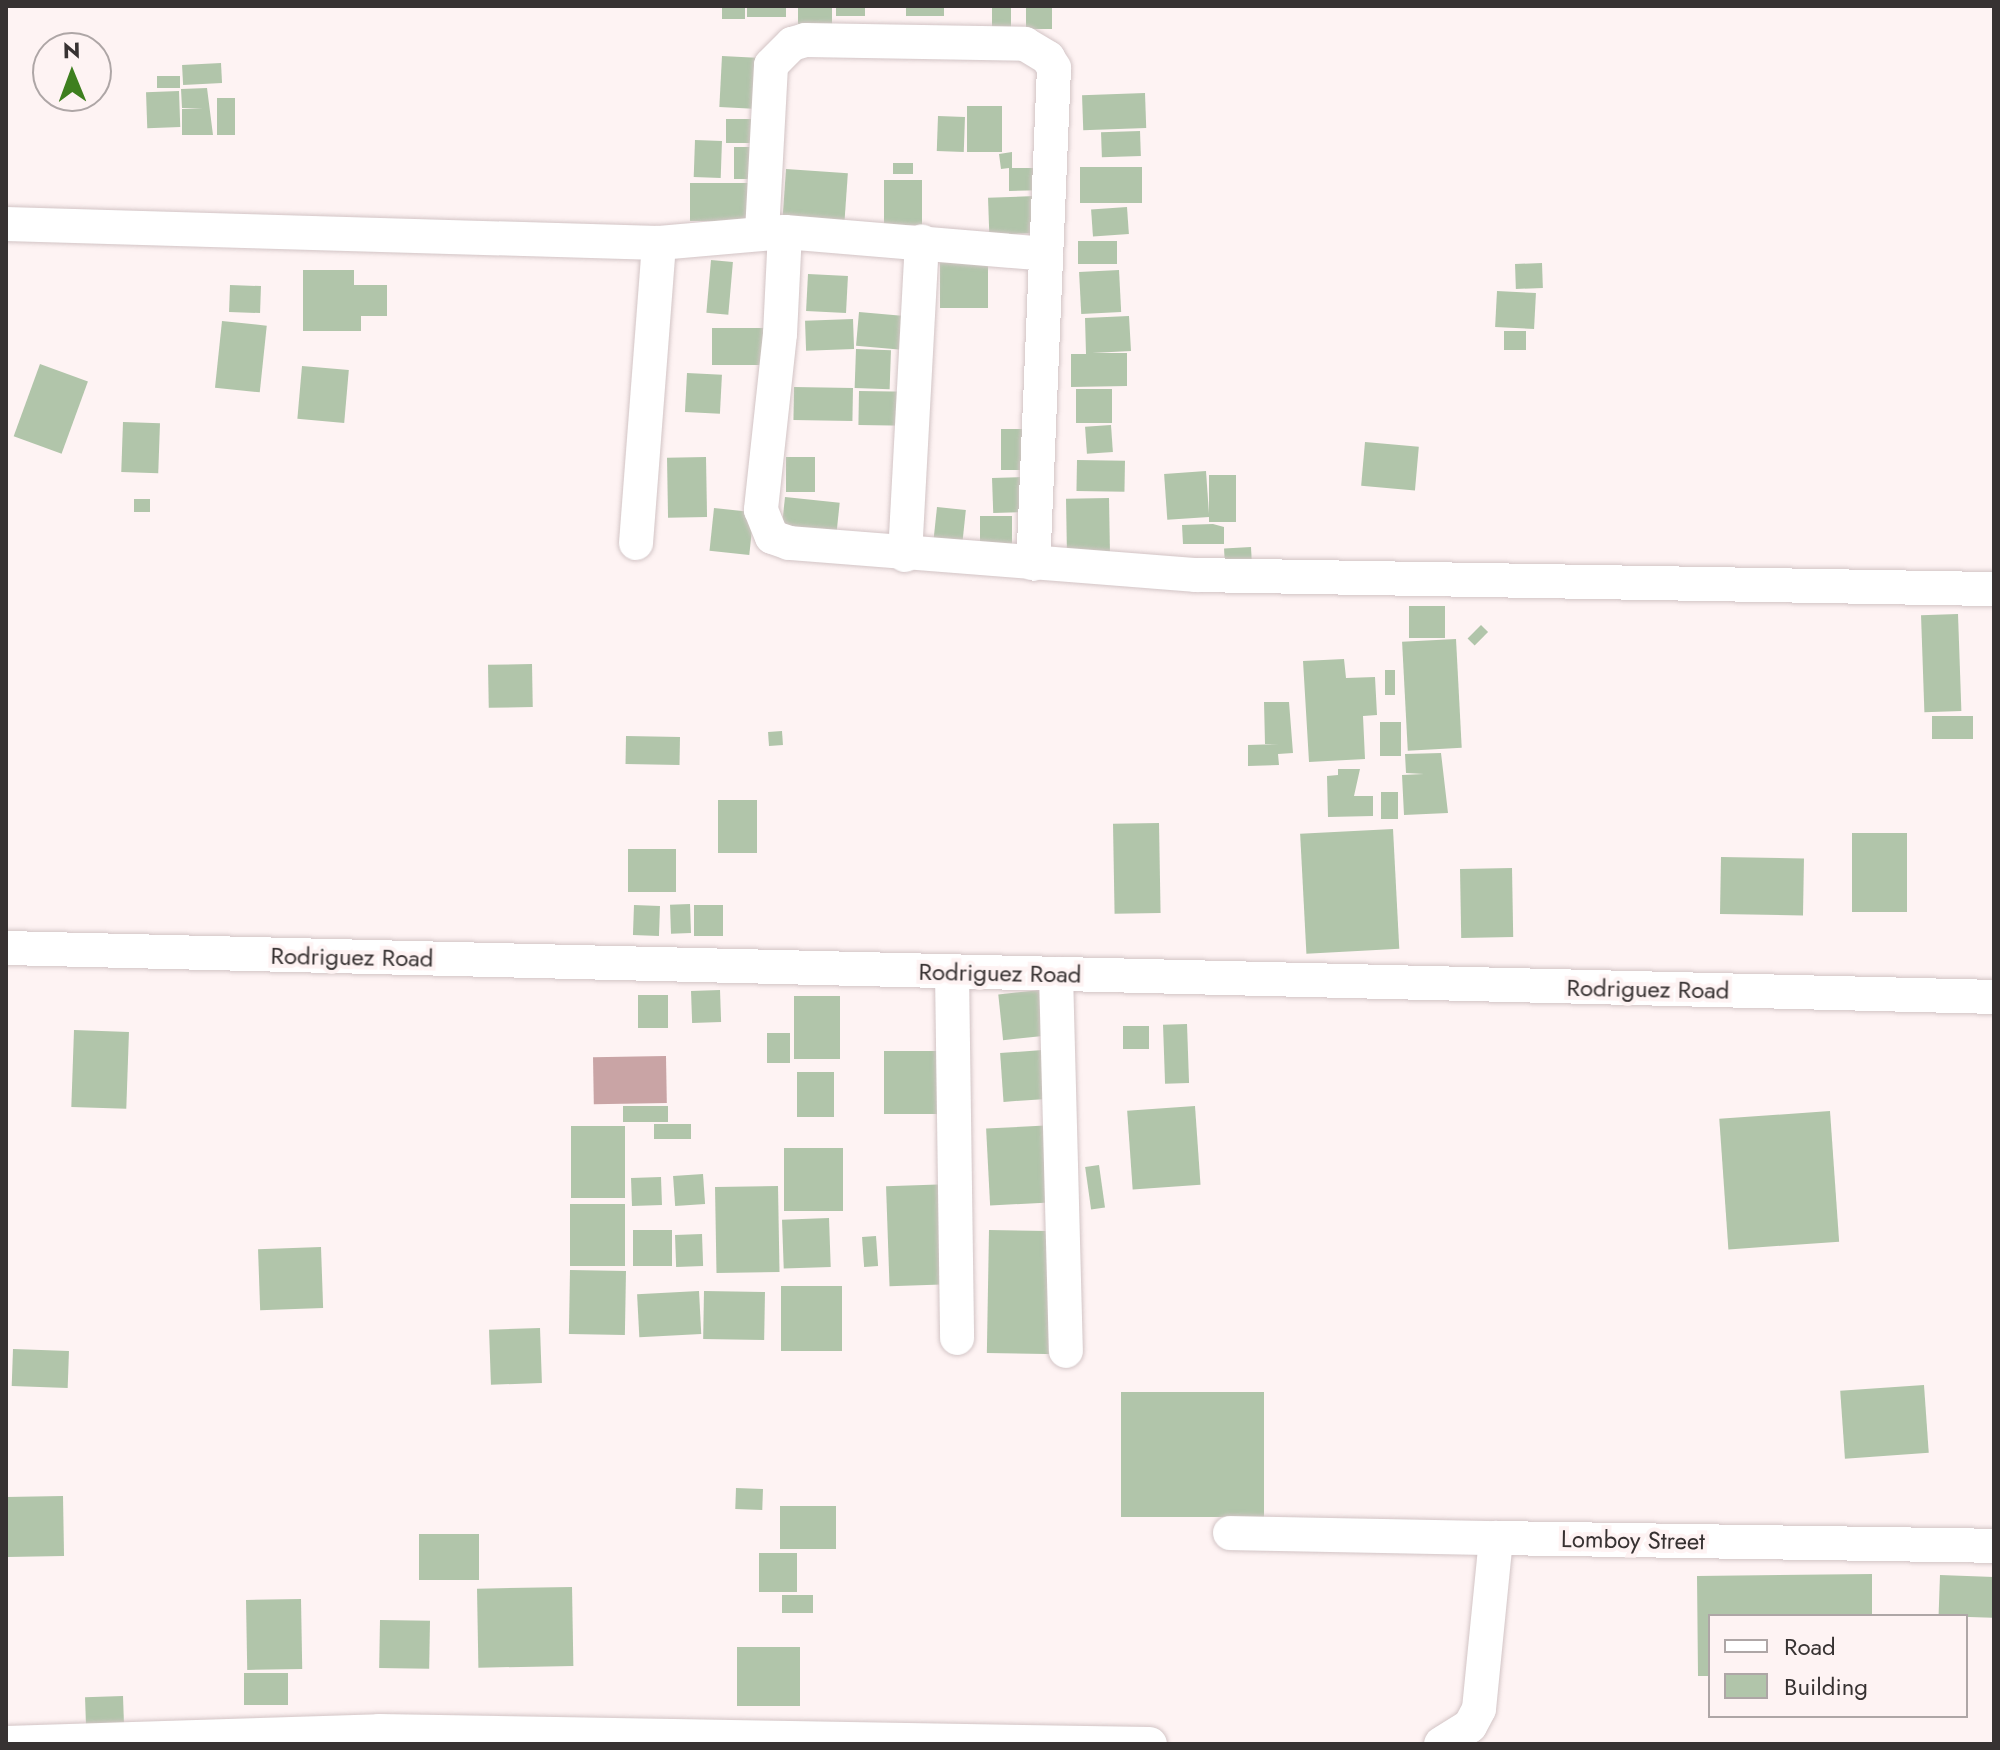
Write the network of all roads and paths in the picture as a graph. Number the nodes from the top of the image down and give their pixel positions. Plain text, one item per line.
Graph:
1 (6, 224) edge
2 (774, 232) junction
3 (922, 241) junction
4 (659, 243) junction
5 (1046, 254) junction
6 (636, 543) dead end
7 (905, 555) junction
8 (1033, 564) junction
9 (1994, 589) edge
10 (6, 948) edge
11 (952, 972) junction
12 (1056, 974) junction
13 (1994, 997) edge
14 (957, 1338) dead end
15 (1066, 1351) dead end
16 (1230, 1533) dead end
17 (1496, 1538) junction
18 (1994, 1546) edge
19 (692, 1740) edge
20 (6, 1743) edge
21 (1150, 1744) edge
22 (1441, 1744) edge

1 - 4 street
2 - 3 street
2 - 4 street
2 - 5 street
2 - 7 street
3 - 5 street
3 - 7 street
4 - 6 street
5 - 8 street
7 - 8 street
8 - 9 street
10 - 11 street, Rodriguez Road
11 - 12 street, Rodriguez Road
11 - 14 street
12 - 13 street, Rodriguez Road
12 - 15 street
16 - 17 street, Lomboy Street
17 - 18 street, Lomboy Street
17 - 22 street
19 - 20 street
19 - 21 street

